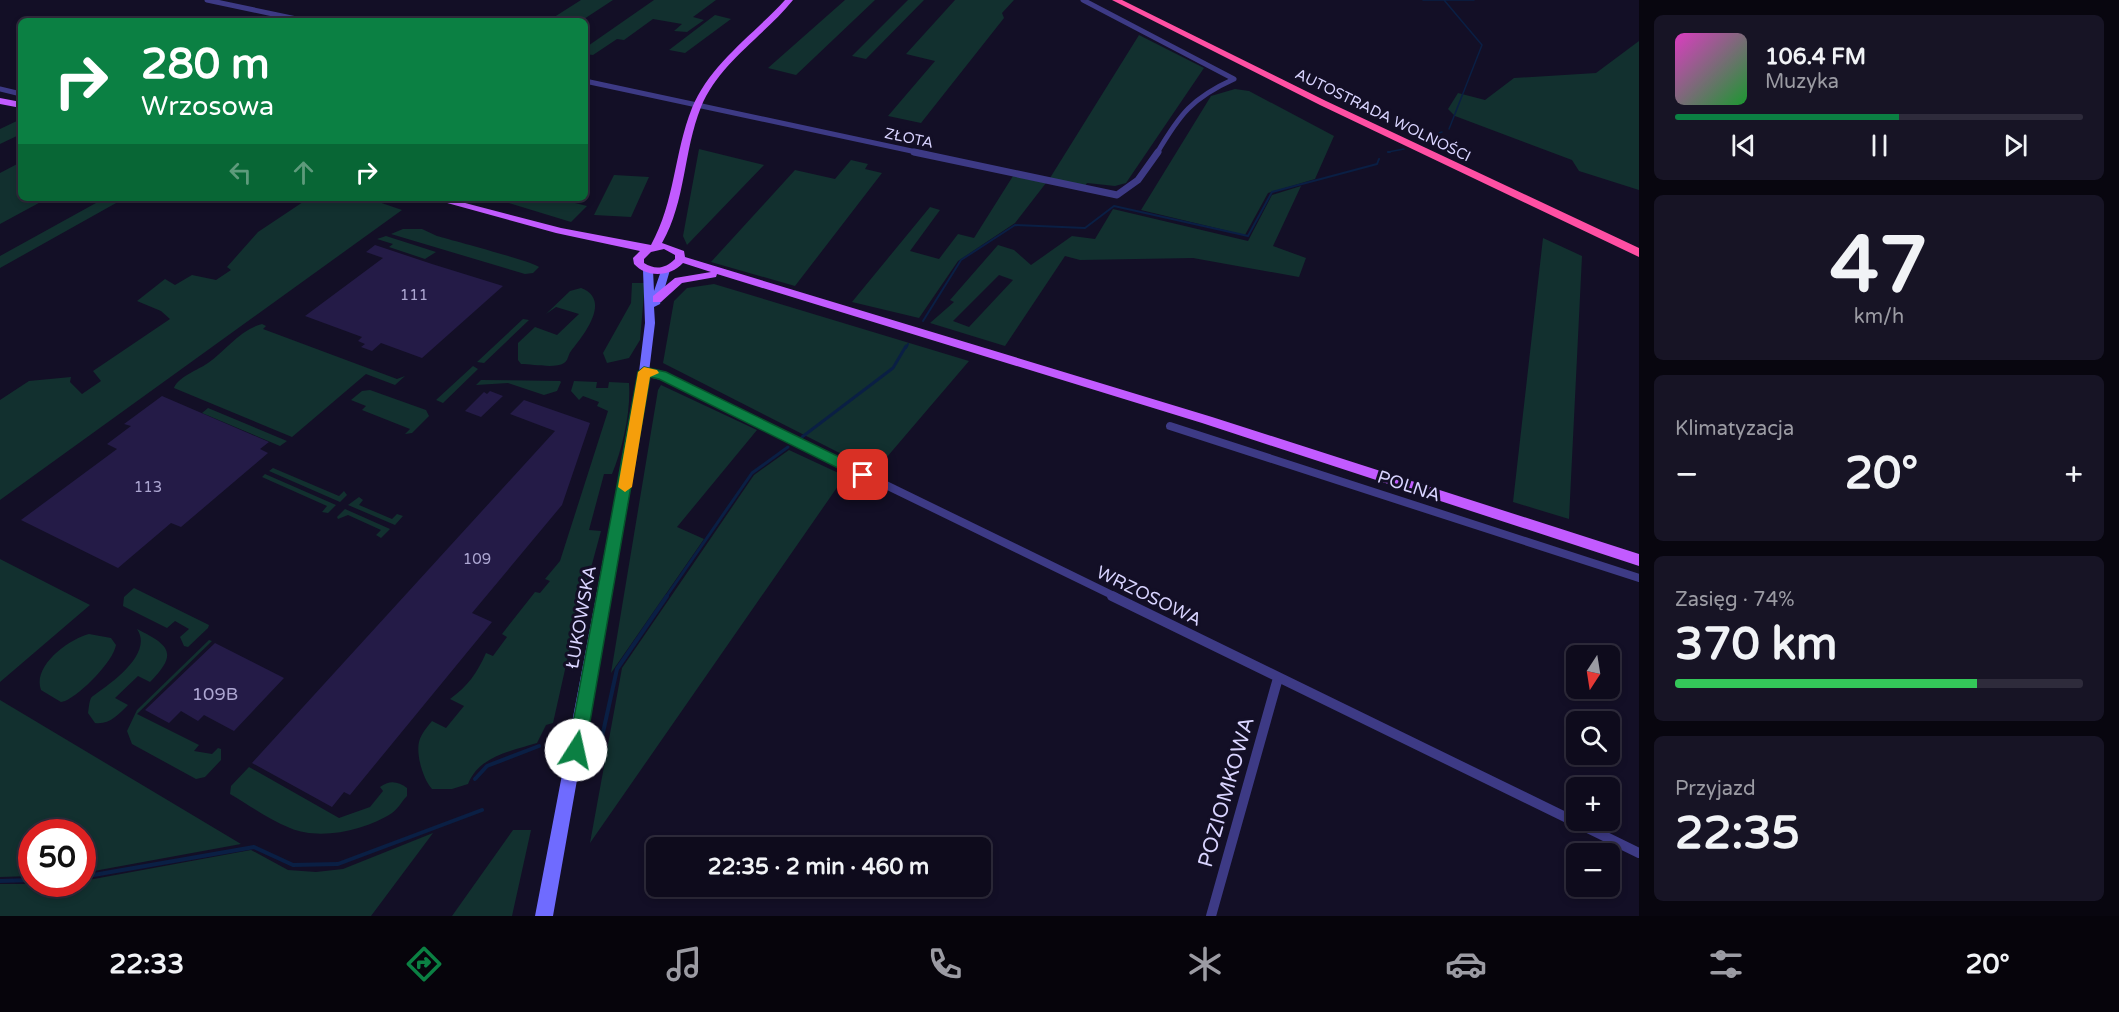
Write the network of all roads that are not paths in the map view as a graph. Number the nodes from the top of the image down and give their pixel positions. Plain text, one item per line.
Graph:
1 (207, 0) edge
2 (789, 0) edge
3 (1083, 0) edge
4 (1116, 0) edge
5 (1130, 0) edge
6 (292, 18) edge
7 (588, 82) edge
8 (0, 89) edge
9 (18, 93) edge
10 (0, 101) edge
11 (18, 104) edge
12 (697, 105) junction
13 (445, 201) edge
14 (672, 212) junction
15 (666, 228) junction
16 (560, 231) junction
17 (616, 243) junction
18 (1639, 243) edge
19 (652, 248) junction
20 (673, 248) junction
21 (1639, 253) edge
22 (638, 258) junction
23 (673, 265) junction
24 (648, 270) junction
25 (712, 275) junction
26 (657, 299) junction
27 (650, 323) junction
28 (910, 329) junction
29 (644, 372) junction
30 (1170, 426) dead end
31 (1639, 560) edge
32 (1639, 578) edge
33 (1278, 678) junction
34 (1639, 854) edge
35 (544, 916) edge
36 (1211, 916) edge

1 - 6 street
2 - 12 main road
3 - 12 street, ZŁOTA
4 - 21 highway, AUTOSTRADA WOLNOŚCI
5 - 18 highway, AUTOSTRADA WOLNOŚCI
7 - 12 street, ZŁOTA
8 - 9 street
10 - 11 main road
12 - 14 main road
13 - 16 main road
14 - 15 main road
14 - 20 main road
15 - 17 main road
15 - 19 main road
16 - 17 main road
16 - 22 main road
17 - 19 main road
19 - 20 main road
19 - 22 main road
20 - 23 main road
22 - 24 main road
23 - 24 main road
23 - 25 main road
23 - 26 main road, ŁUKOWSKA
23 - 28 main road
24 - 27 main road, ŁUKOWSKA
25 - 26 main road
25 - 28 main road
26 - 27 main road, ŁUKOWSKA
27 - 29 main road, ŁUKOWSKA
28 - 31 main road
29 - 33 street, WRZOSOWA
29 - 35 main road, ŁUKOWSKA
30 - 32 street, POLNA
33 - 34 street, WRZOSOWA
33 - 36 street, POZIOMKOWA

